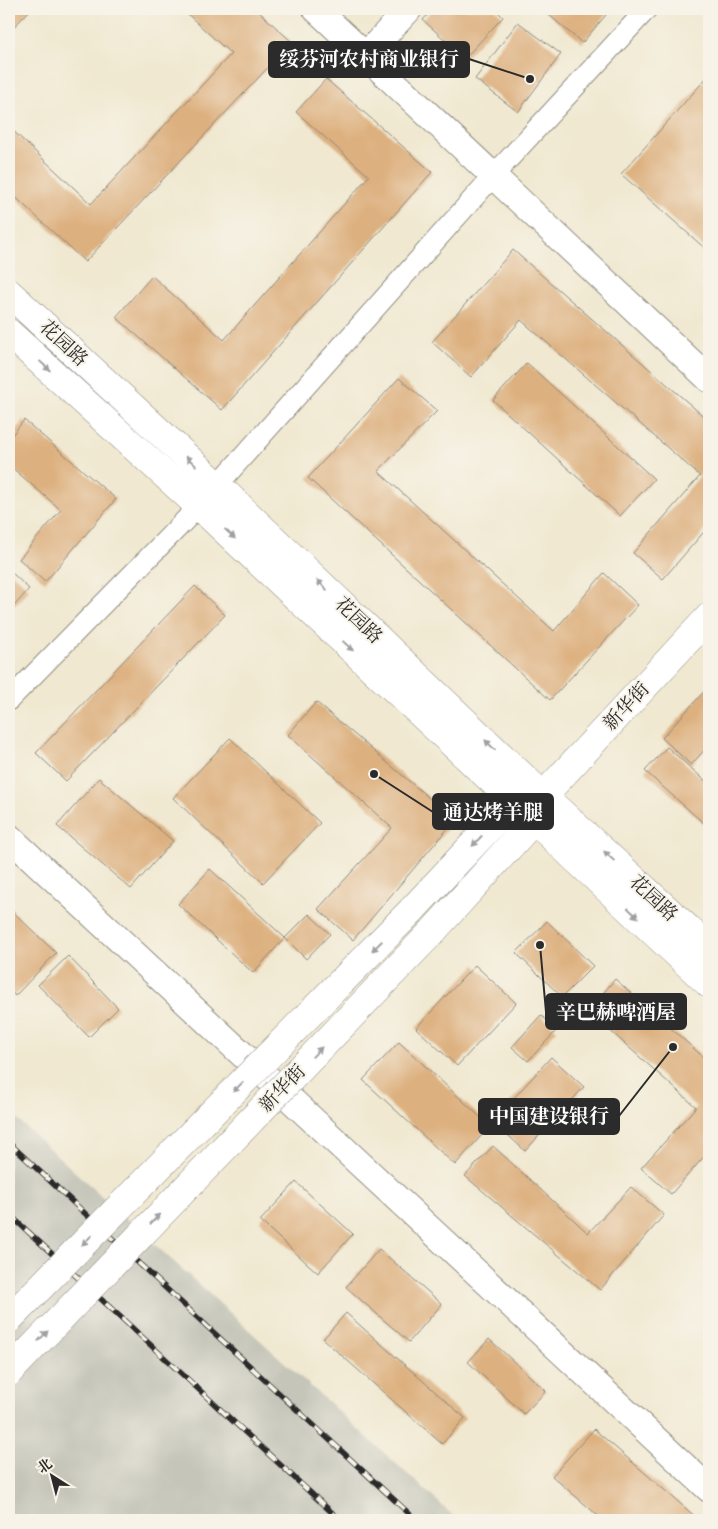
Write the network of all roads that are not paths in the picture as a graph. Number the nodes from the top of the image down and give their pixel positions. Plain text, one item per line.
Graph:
1 (316, 9) edge
2 (409, 9) edge
3 (647, 9) edge
4 (366, 55) junction
5 (494, 175) junction
6 (9, 293) edge
7 (9, 333) edge
8 (709, 379) edge
9 (217, 486) junction
10 (199, 506) junction
11 (709, 617) edge
12 (9, 700) edge
13 (543, 796) junction
14 (514, 802) junction
15 (533, 821) junction
16 (9, 837) edge
17 (709, 948) edge
18 (709, 984) edge
19 (9, 1319) edge
20 (9, 1372) edge
21 (709, 1489) edge

1 - 4 street
2 - 4 street
3 - 5 street
4 - 5 street
5 - 8 street
5 - 9 street
9 -> 6 main road, 花园路
7 -> 10 main road, 花园路
9 - 10 street
13 -> 9 main road, 花园路
10 - 12 street
10 -> 14 main road, 花园路
11 - 13 main road, 新华街
13 - 14 main road
13 - 15 main road, 新华街
17 -> 13 main road, 花园路
14 - 15 main road, 花园路
14 -> 19 main road, 新华街, bridge
15 -> 18 main road, 花园路
20 -> 15 main road, 新华街, bridge
16 - 21 street

